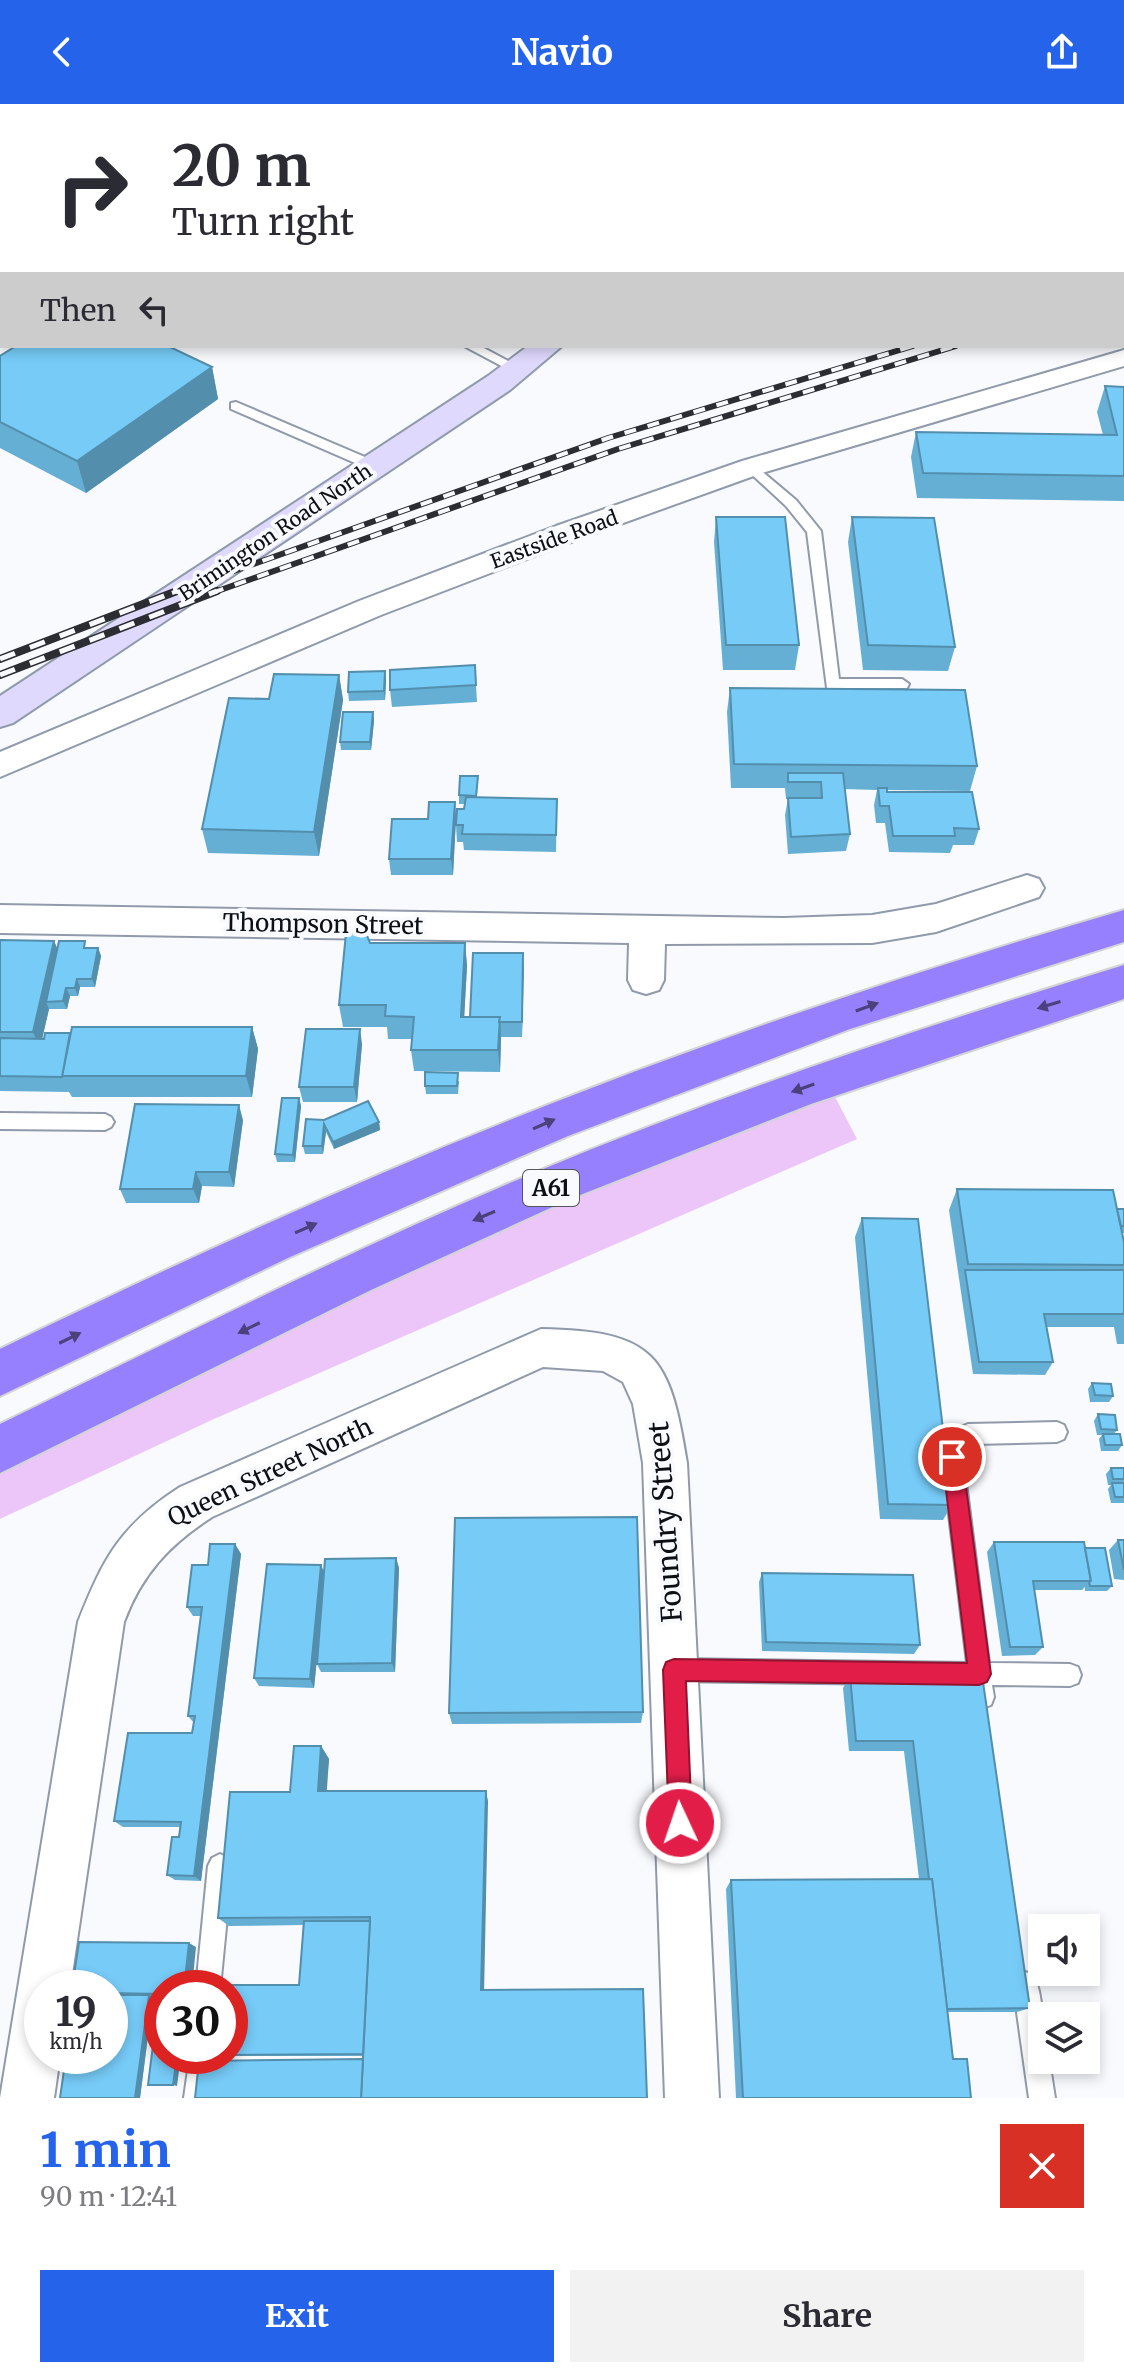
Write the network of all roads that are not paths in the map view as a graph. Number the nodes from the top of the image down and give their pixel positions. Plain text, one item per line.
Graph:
1 (474, 348) edge
2 (544, 348) edge
3 (1124, 358) edge
4 (517, 369) junction
5 (236, 406) dead end
6 (374, 466) junction
7 (752, 467) junction
8 (902, 684) dead end
9 (0, 714) edge
10 (0, 765) edge
11 (1027, 888) dead end
12 (0, 919) edge
13 (1124, 926) edge
14 (647, 929) junction
15 (646, 980) dead end
16 (1124, 982) edge
17 (0, 1121) edge
18 (105, 1122) dead end
19 (0, 1373) edge
20 (649, 1379) joint
21 (1057, 1432) dead end
22 (0, 1449) edge
23 (674, 1670) junction
24 (979, 1674) junction
25 (1070, 1675) dead end
26 (986, 1721) edge
27 (220, 1866) edge
28 (1021, 1957) edge
29 (47, 1970) edge
30 (210, 1970) edge
31 (31, 2074) edge
32 (200, 2074) edge
33 (27, 2098) edge
34 (197, 2098) edge
35 (692, 2098) edge
36 (1042, 2098) edge

1 - 4 lane
2 - 4 main road, Brimington Road North
3 - 7 street, Eastside Road
4 - 6 main road, Brimington Road North
5 - 6 lane
6 - 9 main road, Brimington Road North
7 - 8 lane
7 - 10 street, Eastside Road
11 - 14 street, Thompson Street
12 - 14 street, Thompson Street
19 -> 13 highway, A61
14 - 15 street
16 -> 22 highway, A61
17 - 18 lane
20 - 23 street, Foundry Street
20 - 29 street, Queen Street North
21 - 24 lane
23 - 24 lane
23 - 35 street, Foundry Street
24 - 25 lane
24 - 26 lane
27 - 30 lane
28 - 36 lane
31 - 33 street
32 - 34 lane

